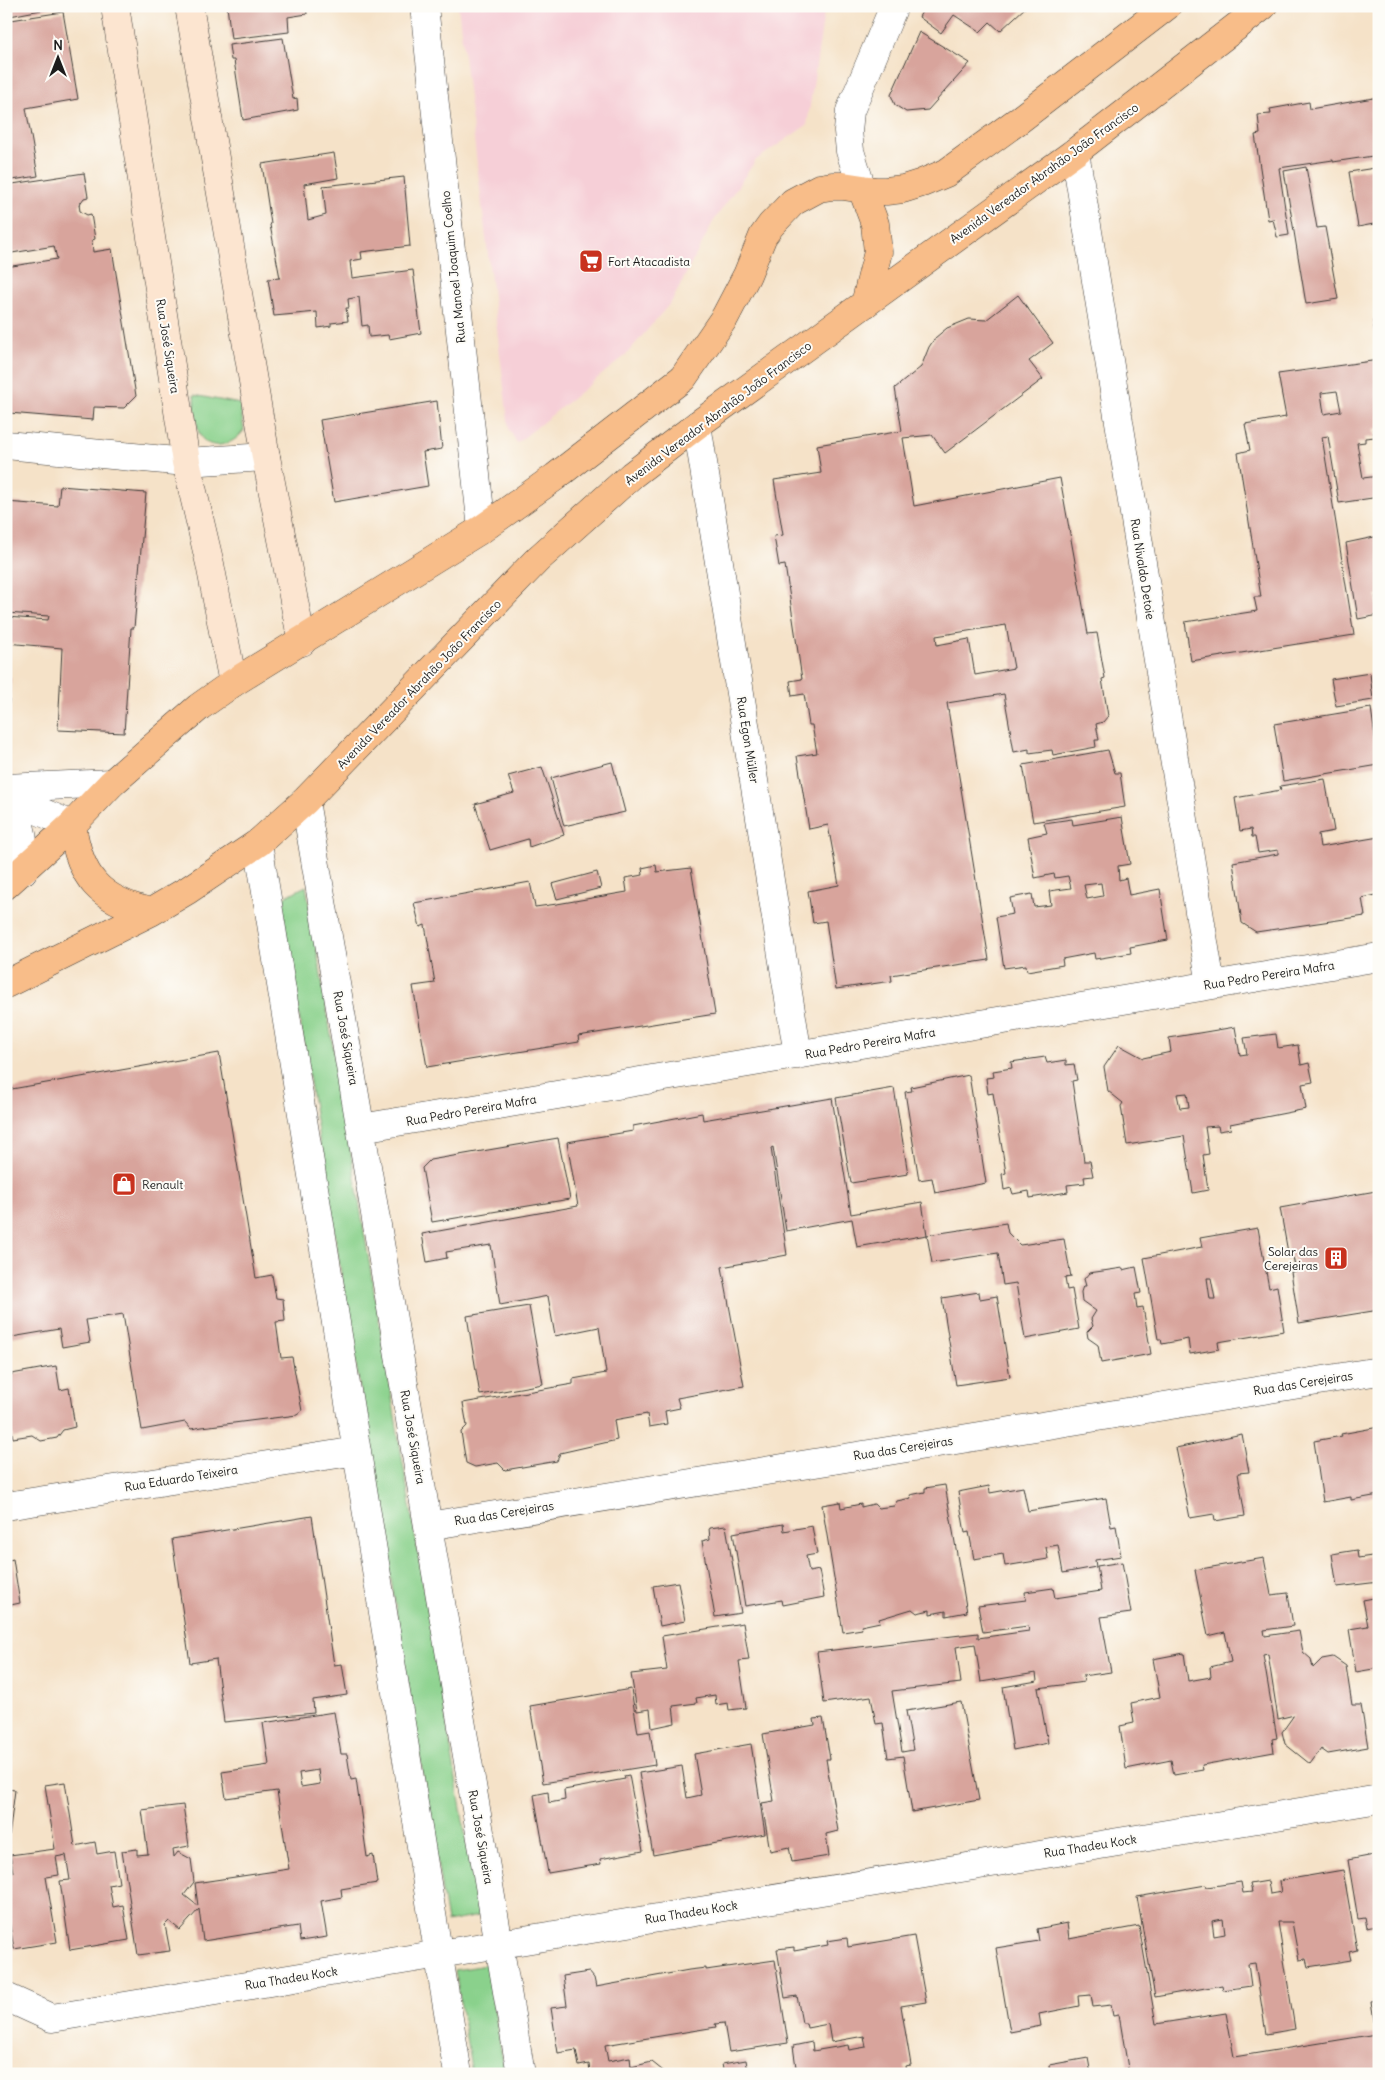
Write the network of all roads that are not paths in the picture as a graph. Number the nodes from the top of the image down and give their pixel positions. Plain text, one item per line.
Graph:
1 (115, 6) edge
2 (189, 6) edge
3 (424, 6) edge
4 (894, 6) edge
5 (1167, 6) edge
6 (1263, 6) edge
7 (1075, 152) junction
8 (862, 189) junction
9 (864, 304) junction
10 (697, 425) junction
11 (6, 445) edge
12 (266, 457) junction
13 (186, 462) junction
14 (482, 528) junction
15 (302, 642) junction
16 (233, 683) junction
17 (112, 783) junction
18 (6, 788) edge
19 (6, 797) edge
20 (305, 801) junction
21 (6, 806) edge
22 (72, 826) junction
23 (258, 843) junction
24 (14, 878) edge
25 (151, 912) junction
26 (1379, 957) edge
27 (6, 984) edge
28 (1211, 985) junction
29 (798, 1055) junction
30 (361, 1128) junction
31 (1379, 1371) edge
32 (357, 1451) junction
33 (6, 1506) edge
34 (428, 1526) junction
35 (1379, 1799) edge
36 (499, 1944) junction
37 (438, 1954) junction
38 (6, 1997) edge
39 (458, 2074) edge
40 (521, 2074) edge

1 - 13 main road, Rua José Siqueira
2 - 12 main road
3 - 14 street, Rua Manoel Joaquim Coelho
4 - 8 street
5 - 8 main road
6 - 7 main road, Avenida Vereador Abrahão João Francisco
7 - 9 main road, Avenida Vereador Abrahão João Francisco
7 - 28 street, Rua Nivaldo Detoie
8 - 9 main road
8 - 14 main road
9 - 10 main road, Avenida Vereador Abrahão João Francisco
10 - 20 main road, Avenida Vereador Abrahão João Francisco
10 - 29 street, Rua Egon Müller
11 - 13 street
12 - 13 street
12 - 15 main road
13 - 16 main road, Rua José Siqueira
14 - 15 main road
15 - 16 main road
16 - 17 main road
17 - 18 street
17 - 22 main road
19 - 22 street
20 - 23 main road, Avenida Vereador Abrahão João Francisco
20 - 30 street, Rua José Siqueira
21 - 24 street
22 - 24 main road
22 - 25 main road
23 - 25 main road, Avenida Vereador Abrahão João Francisco
23 - 32 street
25 - 27 main road, Avenida Vereador Abrahão João Francisco
26 - 28 street, Rua Pedro Pereira Mafra
28 - 29 street, Rua Pedro Pereira Mafra
29 - 30 street, Rua Pedro Pereira Mafra
30 - 34 street, Rua José Siqueira
31 - 34 street, Rua das Cerejeiras
32 - 33 street, Rua Eduardo Teixeira
32 - 37 street
34 - 36 street, Rua José Siqueira
35 - 36 street, Rua Thadeu Kock
36 - 37 street, Rua Thadeu Kock
36 - 40 street, Rua José Siqueira
37 - 38 street, Rua Thadeu Kock
37 - 39 street

